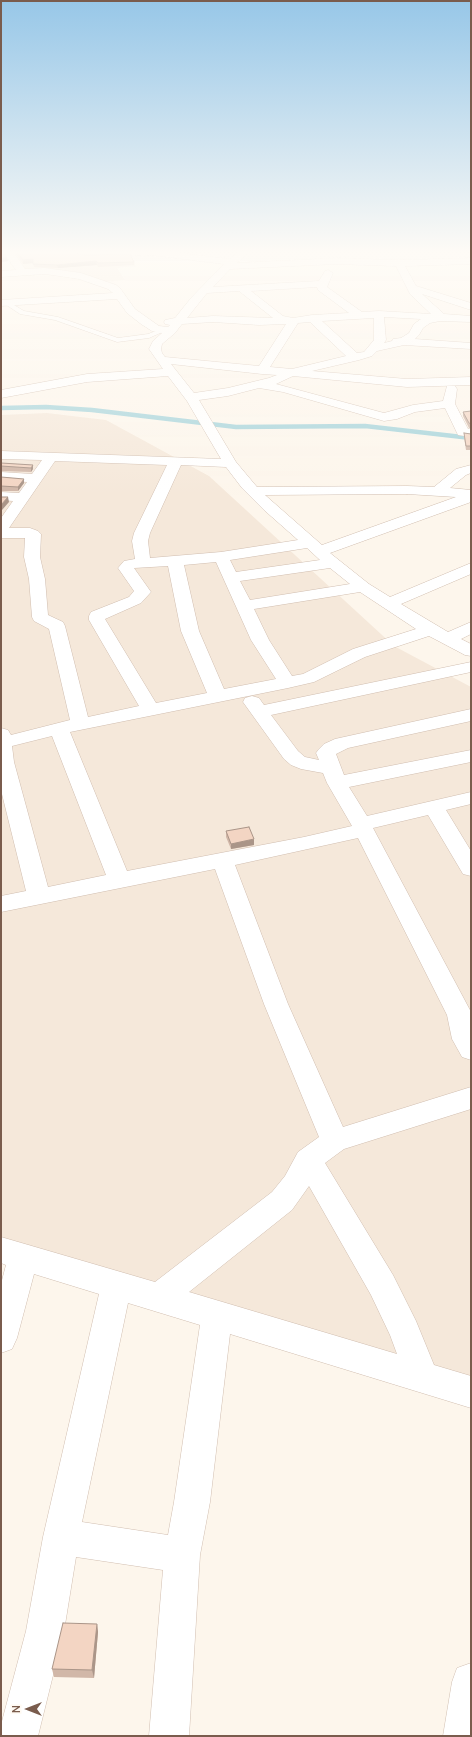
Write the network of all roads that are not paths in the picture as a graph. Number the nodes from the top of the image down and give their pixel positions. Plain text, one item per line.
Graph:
1 (98, 333) edge
2 (156, 333) edge
3 (166, 333) edge
4 (286, 333) edge
5 (328, 333) edge
6 (378, 333) edge
7 (415, 333) edge
8 (402, 342) junction
9 (377, 344) junction
10 (471, 346) edge
11 (355, 358) junction
12 (162, 360) junction
13 (262, 370) junction
14 (171, 372) junction
15 (290, 373) junction
16 (471, 381) edge
17 (453, 382) junction
18 (258, 385) junction
19 (1, 394) edge
20 (191, 397) junction
21 (449, 404) junction
22 (471, 433) edge
23 (1, 455) edge
24 (51, 456) junction
25 (176, 461) junction
26 (230, 464) junction
27 (471, 469) edge
28 (1, 476) edge
29 (35, 478) junction
30 (254, 491) junction
31 (438, 491) junction
32 (471, 494) edge
33 (1, 496) edge
34 (471, 497) edge
35 (21, 498) junction
36 (3, 521) edge
37 (1, 533) edge
38 (315, 547) junction
39 (221, 557) junction
40 (175, 561) junction
41 (333, 563) junction
42 (143, 564) junction
43 (471, 568) edge
44 (231, 577) junction
45 (363, 587) junction
46 (389, 603) junction
47 (244, 606) junction
48 (471, 627) edge
49 (430, 630) junction
50 (448, 639) junction
51 (471, 652) edge
52 (471, 667) edge
53 (288, 683) junction
54 (244, 691) junction
55 (218, 696) junction
56 (150, 709) junction
57 (260, 712) junction
58 (471, 715) edge
59 (80, 724) junction
60 (59, 728) junction
61 (2, 750) edge
62 (471, 756) edge
63 (334, 776) junction
64 (471, 798) edge
65 (434, 807) junction
66 (362, 827) junction
67 (223, 861) junction
68 (471, 869) edge
69 (119, 880) junction
70 (39, 896) junction
71 (1, 904) edge
72 (471, 1050) edge
73 (471, 1098) edge
74 (335, 1140) junction
75 (308, 1160) junction
76 (12, 1253) edge
77 (117, 1284) junction
78 (160, 1297) junction
79 (217, 1315) junction
80 (1, 1338) edge
81 (422, 1377) junction
82 (471, 1392) edge
83 (61, 1537) junction
84 (182, 1555) junction
85 (471, 1682) edge
86 (18, 1736) edge
87 (169, 1736) edge
88 (463, 1736) edge

1 - 2 lane
3 - 12 street
4 - 13 street
5 - 11 street
6 - 9 street
7 - 8 street
8 - 9 street
8 - 10 street
9 - 11 street
11 - 15 street
12 - 13 street
12 - 14 street
13 - 15 street
14 - 19 street
14 - 20 street
15 - 17 street
15 - 18 street
16 - 17 street
17 - 21 street
18 - 20 street
18 - 21 street
20 - 26 street
21 - 22 street
23 - 24 street
24 - 25 street
24 - 29 street
25 - 26 street
25 - 42 street
26 - 30 street
27 - 31 street
28 - 29 street
29 - 35 street
30 - 31 street
30 - 38 street
31 - 32 street
33 - 35 street
34 - 38 street
35 - 36 street
37 - 59 street
38 - 39 street
38 - 41 street
39 - 40 street
39 - 44 street
40 - 42 street
40 - 55 street
41 - 44 street
41 - 45 street
42 - 56 street
43 - 46 street
44 - 47 street
45 - 46 street
45 - 47 street
46 - 49 street
47 - 53 street
48 - 50 street
49 - 50 street
49 - 53 street
50 - 51 street
52 - 57 street
53 - 54 street
54 - 55 street
54 - 57 street
55 - 56 street
56 - 59 street
57 - 63 street
58 - 63 street
59 - 60 street
60 - 61 street
60 - 69 street
61 - 70 street
62 - 63 street
63 - 66 street
64 - 65 street
65 - 66 street
65 - 68 street
66 - 67 street
66 - 72 street
67 - 69 street
67 - 74 street
69 - 70 street
70 - 71 street
73 - 74 street
74 - 75 street
75 - 78 street
75 - 81 street
76 - 77 street
76 - 80 street
77 - 78 street
77 - 83 street
78 - 79 street
79 - 81 street
79 - 84 street
81 - 82 street
83 - 84 street
83 - 86 street
84 - 87 street
85 - 88 street

